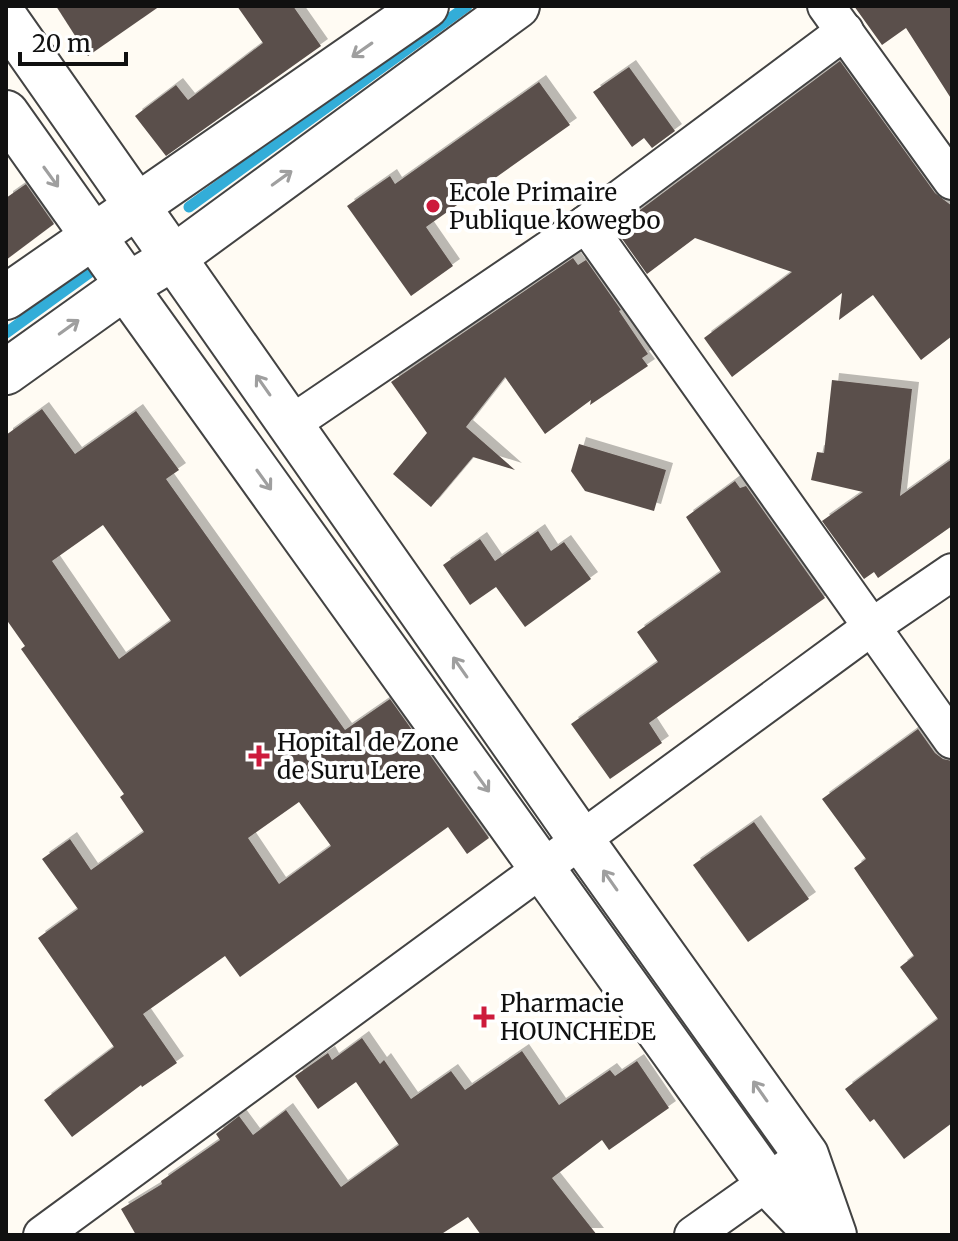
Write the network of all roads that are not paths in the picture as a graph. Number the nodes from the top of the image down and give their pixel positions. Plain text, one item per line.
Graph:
1 (426, 6) edge
2 (517, 6) edge
3 (835, 18) edge
4 (6, 19) edge
5 (6, 113) edge
6 (952, 181) edge
7 (138, 207) junction
8 (586, 224) junction
9 (93, 236) junction
10 (173, 258) junction
11 (125, 287) junction
12 (6, 297) edge
13 (6, 372) edge
14 (291, 424) junction
15 (952, 572) edge
16 (870, 628) junction
17 (952, 740) edge
18 (582, 841) junction
19 (542, 866) junction
20 (806, 1155) junction
21 (767, 1182) junction
22 (42, 1235) edge
23 (693, 1235) edge
24 (818, 1235) edge
25 (834, 1235) edge

1 -> 7 street
10 -> 2 street
3 - 6 street
3 - 8 street
4 - 7 street
5 -> 9 street
7 - 9 street
7 - 10 street
8 - 14 street
8 - 16 street
9 - 11 street
9 - 12 street
10 - 11 street
14 -> 10 street
13 -> 11 street
11 -> 19 street
18 -> 14 street
15 - 16 street
16 - 17 street
16 - 18 street
18 - 19 street
20 -> 18 street
19 - 21 street
19 - 22 street
20 - 21 street
20 - 25 street
21 - 23 street
21 - 24 street

